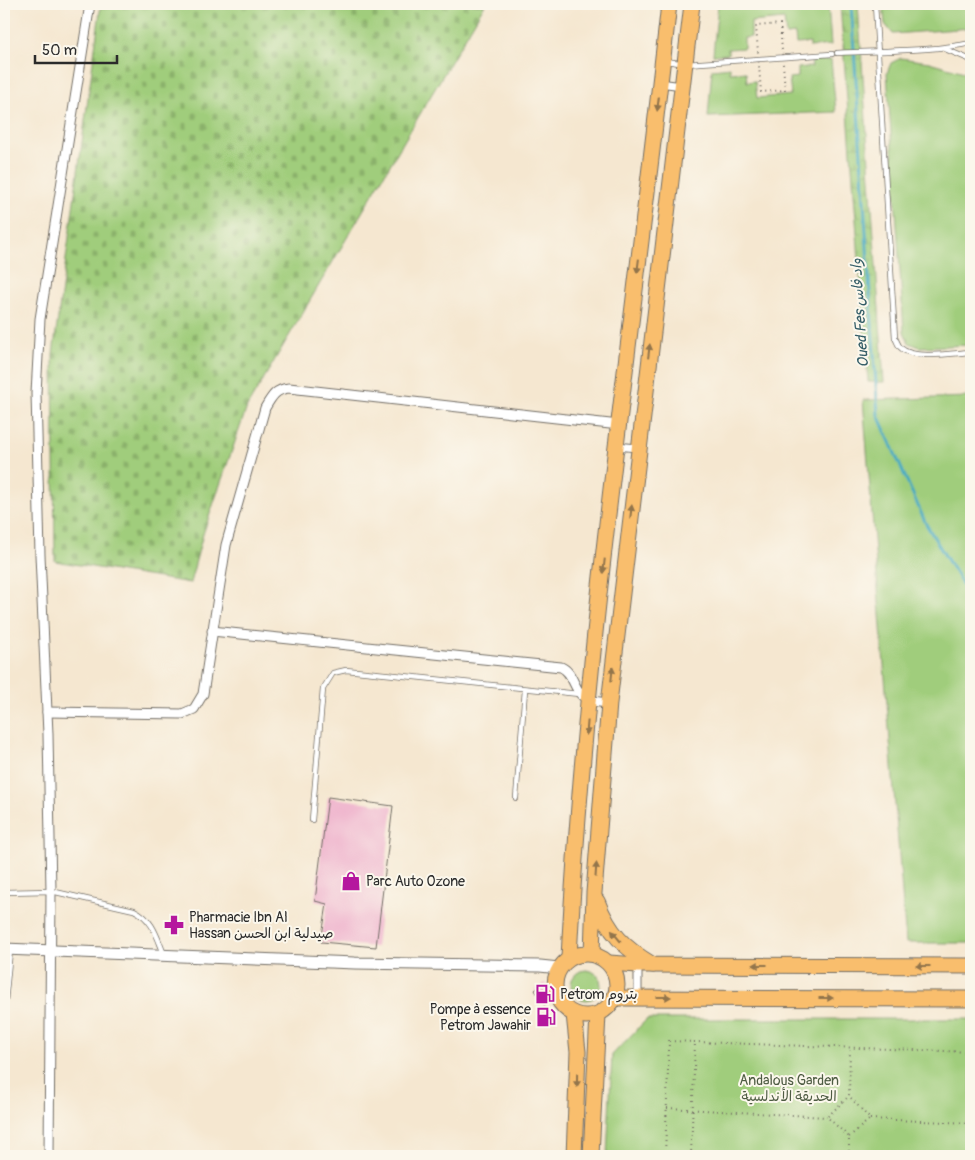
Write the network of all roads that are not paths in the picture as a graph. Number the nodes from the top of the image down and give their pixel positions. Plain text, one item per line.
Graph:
1 (90, 4) edge
2 (669, 4) edge
3 (692, 4) edge
4 (875, 4) edge
5 (971, 43) edge
6 (944, 48) junction
7 (879, 50) junction
8 (971, 60) edge
9 (663, 61) junction
10 (686, 64) junction
11 (660, 83) junction
12 (683, 86) junction
13 (971, 352) edge
14 (644, 394) junction
15 (623, 395) junction
16 (619, 425) junction
17 (616, 446) junction
18 (638, 448) junction
19 (212, 631) junction
20 (525, 690) junction
21 (584, 697) junction
22 (609, 702) junction
23 (47, 712) junction
24 (516, 798) dead end
25 (312, 820) dead end
26 (51, 891) junction
27 (4, 892) edge
28 (594, 893) junction
29 (582, 925) junction
30 (7, 949) edge
31 (49, 950) junction
32 (592, 954) junction
33 (165, 955) junction
34 (564, 963) junction
35 (609, 963) junction
36 (638, 965) junction
37 (654, 965) junction
38 (971, 966) edge
39 (638, 997) junction
40 (615, 998) junction
41 (971, 999) edge
42 (4, 1012) edge
43 (574, 1014) junction
44 (598, 1014) junction
45 (578, 1052) junction
46 (595, 1052) junction
47 (49, 1156) edge
48 (574, 1156) edge
49 (591, 1156) edge

1 - 23 street
2 - 9 main road
3 - 10 main road
4 - 7 lane
5 - 6 lane
6 - 7 lane
6 - 8 lane
7 - 10 lane
7 - 13 lane
9 - 10 lane
9 - 11 main road
10 - 12 main road
11 - 12 street
11 -> 15 main road
14 -> 12 main road
14 - 15 main road
14 - 18 main road
15 - 16 main road
16 - 17 main road
16 - 19 street
17 - 18 street
17 -> 21 main road
22 -> 18 main road
19 - 21 street
19 - 23 street
20 - 21 lane
20 - 24 lane
20 - 25 lane
21 - 22 street
21 -> 29 main road
28 -> 22 main road
23 - 26 street
26 - 27 lane
26 - 31 street
26 - 33 lane
28 - 29 main road
37 -> 28 main road
29 - 32 main road
29 - 34 main road
30 - 31 street
30 - 42 lane
31 - 33 street
31 - 47 street
32 - 34 main road
32 - 35 main road
33 - 34 street
34 - 43 main road
35 - 36 main road
35 - 40 main road
36 - 37 main road
36 - 39 street
38 -> 37 main road
39 - 40 main road
39 -> 41 main road
40 - 44 main road
43 - 44 main road
43 - 45 main road
44 - 46 main road
45 - 46 street
45 -> 48 main road
46 - 49 main road

